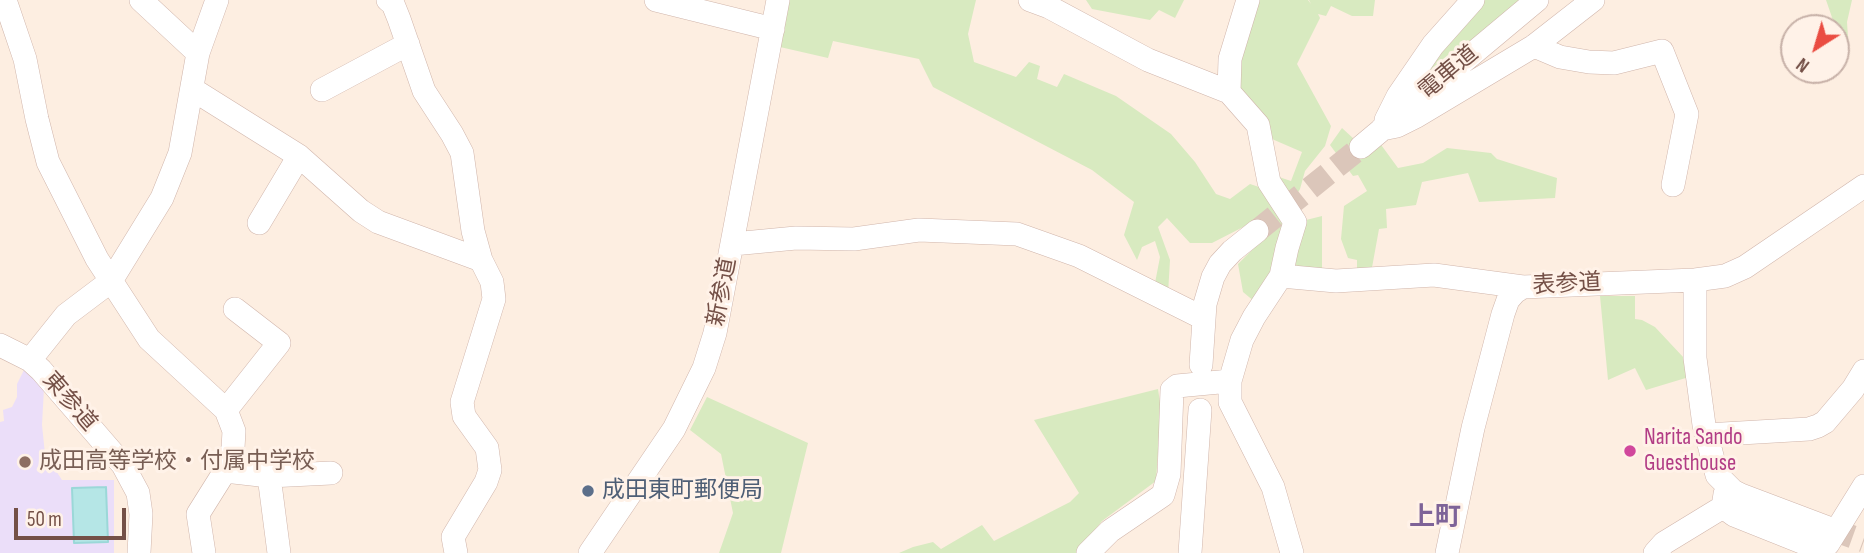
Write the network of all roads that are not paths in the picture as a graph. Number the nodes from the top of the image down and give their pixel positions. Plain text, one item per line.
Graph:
1 (5, 0) edge
2 (141, 0) edge
3 (217, 0) edge
4 (388, 0) edge
5 (656, 0) edge
6 (778, 0) edge
7 (1030, 0) edge
8 (1248, 0) edge
9 (1473, 0) edge
10 (1537, 0) edge
11 (1593, 0) edge
12 (773, 29) junction
13 (408, 44) junction
14 (1534, 46) junction
15 (198, 53) junction
16 (192, 89) junction
17 (322, 90) dead end
18 (1229, 92) junction
19 (1382, 129) junction
20 (1361, 147) tunnel mouth
21 (299, 156) junction
22 (1674, 185) dead end
23 (1862, 191) edge
24 (259, 223) dead end
25 (1256, 231) tunnel mouth
26 (733, 244) junction
27 (481, 260) junction
28 (1281, 276) junction
29 (1695, 280) junction
30 (111, 281) junction
31 (1523, 287) junction
32 (235, 309) dead end
33 (1203, 318) junction
34 (0, 345) edge
35 (30, 360) junction
36 (1201, 365) dead end
37 (1864, 371) edge
38 (1230, 380) junction
39 (226, 410) junction
40 (1200, 410) dead end
41 (1706, 435) junction
42 (225, 471) junction
43 (331, 474) dead end
44 (269, 477) junction
45 (1724, 484) junction
46 (1864, 486) edge
47 (1723, 508) junction
48 (1826, 544) edge
49 (139, 553) edge
50 (204, 553) edge
51 (279, 553) edge
52 (456, 553) edge
53 (590, 553) edge
54 (1088, 553) edge
55 (1190, 553) edge
56 (1292, 553) edge
57 (1447, 553) edge
58 (1655, 553) edge

1 - 30 street
2 - 15 street
3 - 15 street
4 - 13 street
5 - 12 street
6 - 12 street, 新参道
7 - 18 street
8 - 18 street
9 - 19 street
10 - 19 street, 電車道
11 - 14 street
12 - 26 street, 新参道
13 - 17 street
13 - 27 street
14 - 19 street
14 - 22 street
15 - 16 street
16 - 21 street
16 - 30 street
18 - 28 street
19 - 20 street, 電車道
21 - 24 street
21 - 27 street
23 - 29 street, 表参道
25 - 33 street
26 - 33 street
26 - 53 street, 新参道
27 - 52 street
28 - 31 street
28 - 38 street
29 - 31 street, 表参道
29 - 41 street
30 - 35 street
30 - 39 street
31 - 57 street, 表参道
32 - 39 street
33 - 36 street
34 - 35 street, 東参道
35 - 49 street, 東参道
37 - 41 street
38 - 54 street
38 - 56 street
39 - 42 street
40 - 55 street
41 - 45 street
42 - 44 street
42 - 50 street
43 - 44 street
44 - 51 street
45 - 47 street
45 - 48 street
46 - 48 street
47 - 48 street
47 - 58 street

